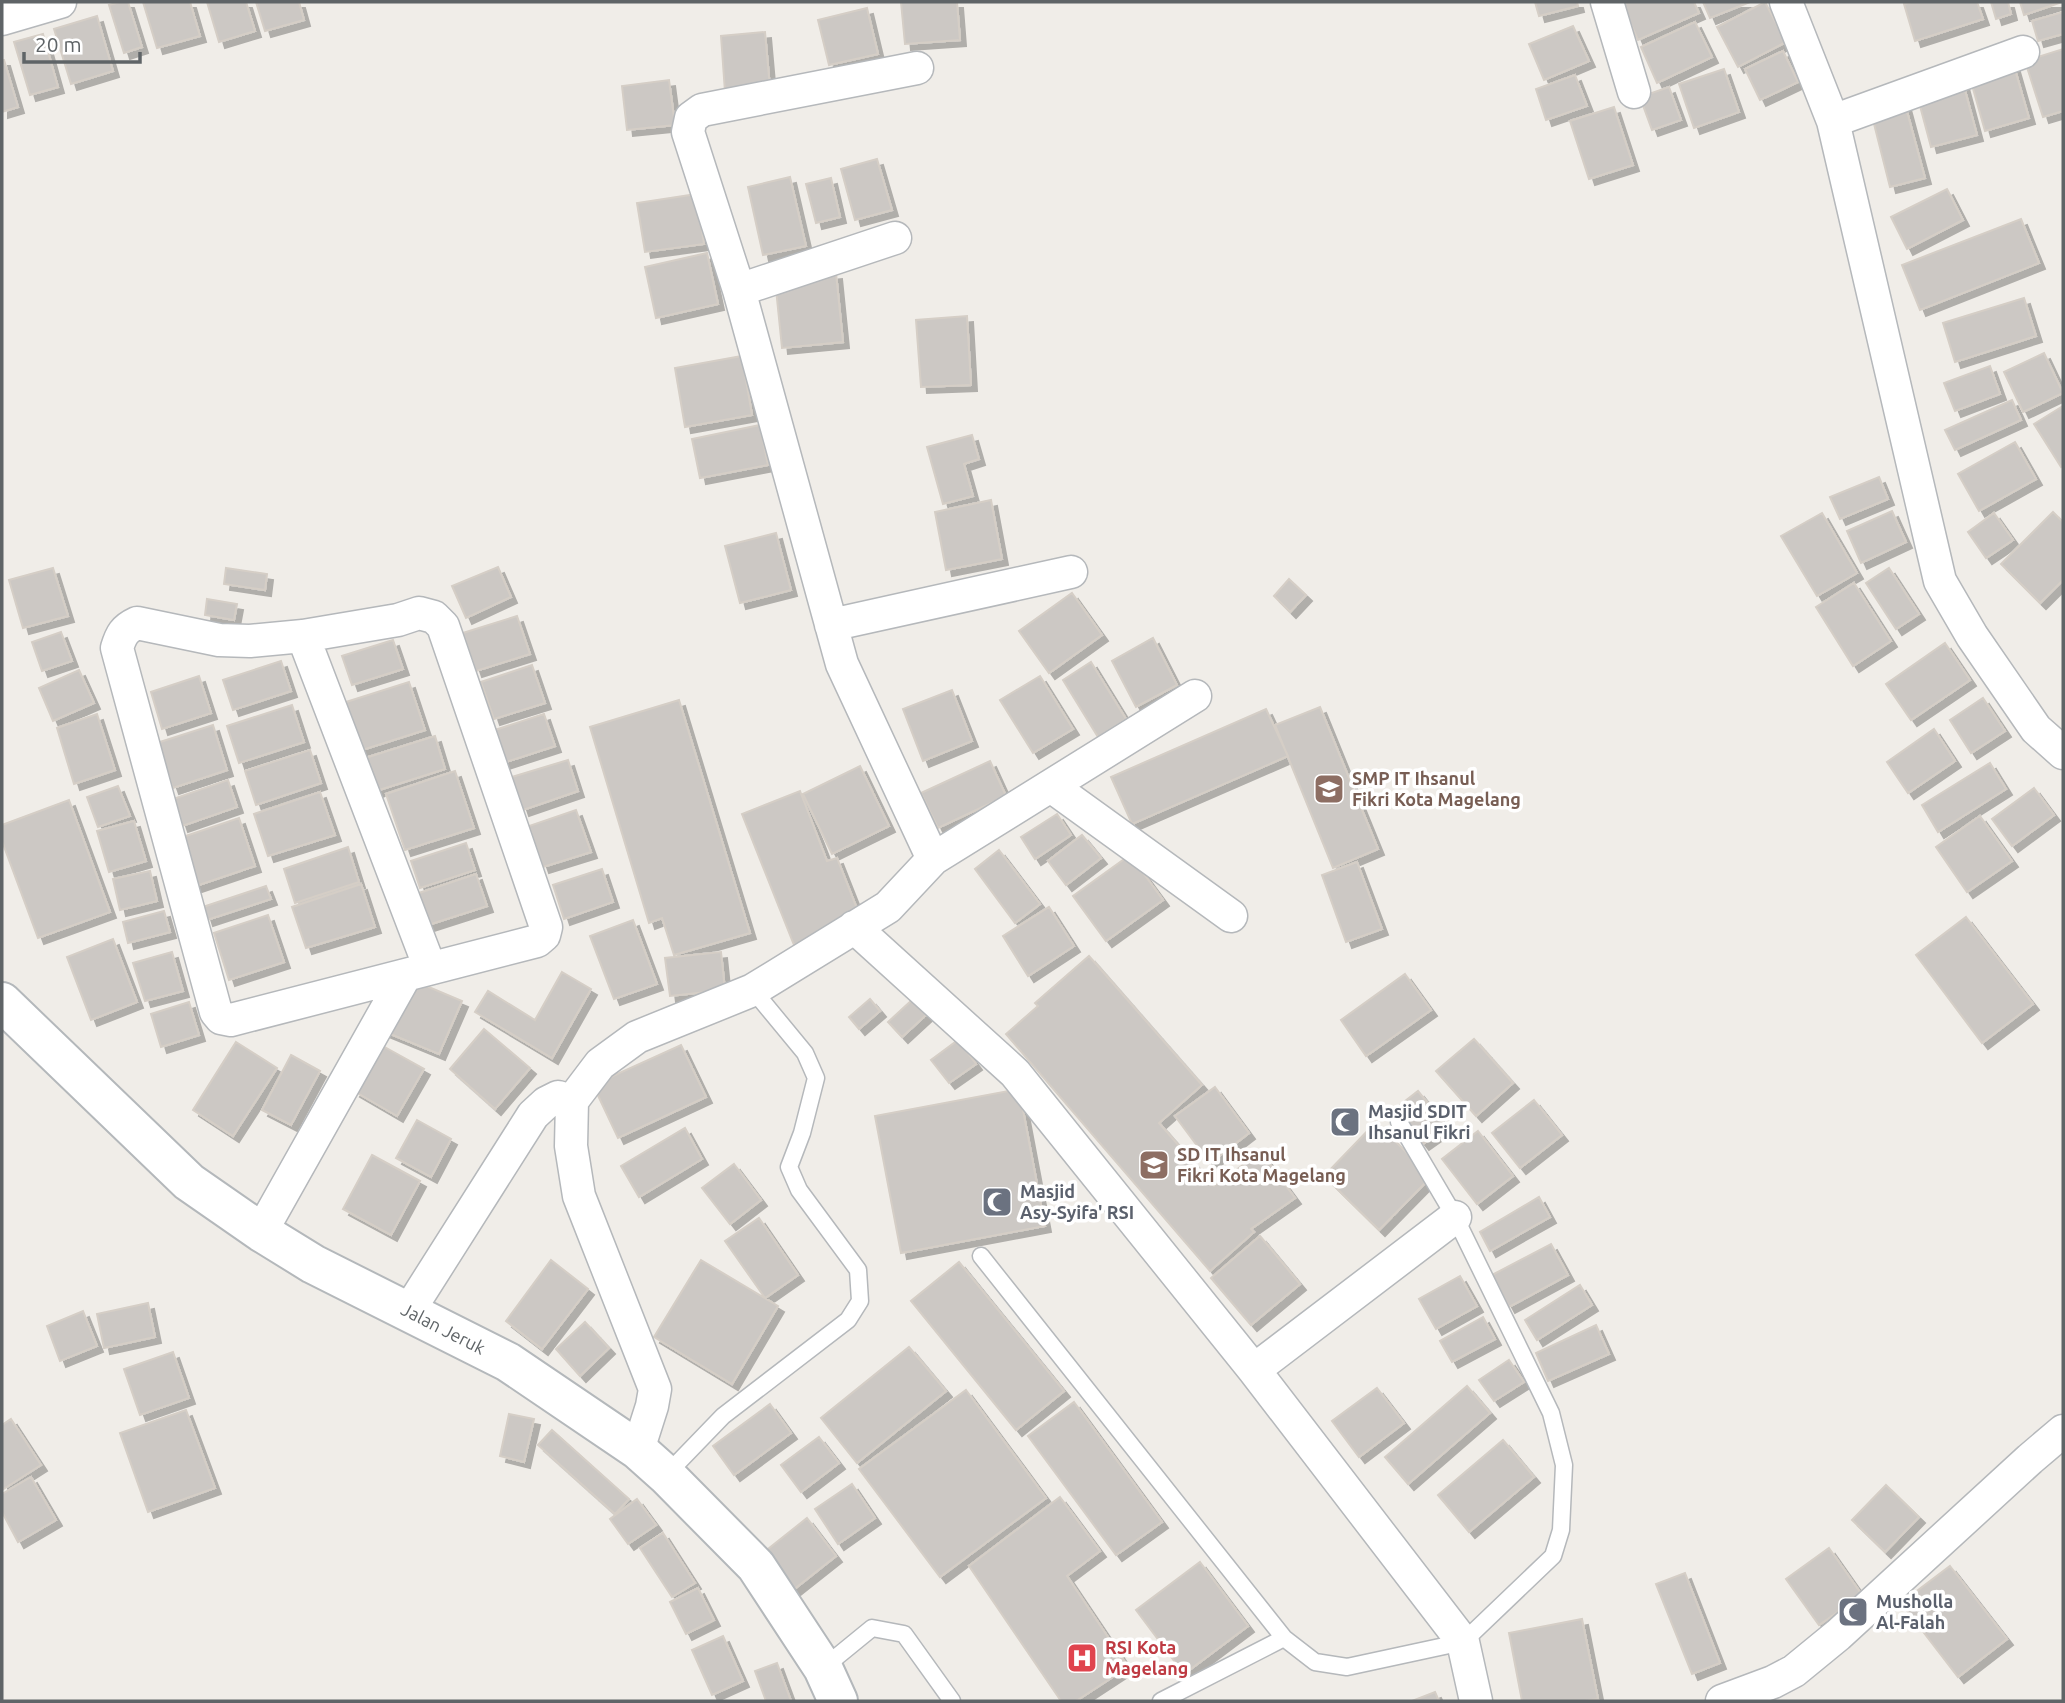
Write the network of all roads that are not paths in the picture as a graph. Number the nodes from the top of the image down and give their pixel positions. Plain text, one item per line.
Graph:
1 (60, 2) edge
2 (1607, 2) edge
3 (1786, 2) edge
4 (2, 19) edge
5 (2023, 52) dead end
6 (917, 68) dead end
7 (1634, 92) dead end
8 (1833, 121) junction
9 (895, 238) dead end
10 (739, 290) junction
11 (1071, 572) dead end
12 (831, 625) junction
13 (303, 636) junction
14 (1195, 696) dead end
15 (2063, 753) edge
16 (1051, 786) junction
17 (933, 859) junction
18 (1231, 916) dead end
19 (854, 927) junction
20 (418, 972) junction
21 (753, 990) junction
22 (2, 1002) edge
23 (572, 1101) junction
24 (1399, 1122) dead end
25 (1455, 1217) junction
26 (261, 1232) junction
27 (981, 1256) dead end
28 (408, 1312) junction
29 (1254, 1370) junction
30 (2063, 1431) edge
31 (638, 1450) junction
32 (666, 1475) junction
33 (1284, 1638) junction
34 (1464, 1643) junction
35 (830, 1685) edge
36 (952, 1701) edge
37 (1161, 1701) edge
38 (1476, 1701) edge
39 (1722, 1701) edge

1 - 4 street
2 - 7 street
3 - 8 street
5 - 8 street
6 - 10 street
8 - 15 street
9 - 10 street
10 - 12 street
11 - 12 street
12 - 17 street
13 - 20 street
13 - 20 street
13 - 20 street
14 - 16 street
16 - 17 street
16 - 18 street
17 - 19 street
19 - 21 street
19 - 29 street
20 - 26 street
21 - 23 street
21 - 32 lane
22 - 26 main road, Jalan Jeruk
23 - 28 street
23 - 31 street
24 - 25 lane
25 - 29 street
25 - 34 lane
26 - 28 main road, Jalan Jeruk
27 - 33 lane
28 - 31 main road, Jalan Jeruk
29 - 34 street
30 - 39 street
31 - 32 main road, Jalan Jeruk
32 - 35 main road, Jalan Jeruk
33 - 34 lane
33 - 37 lane
34 - 38 street
35 - 36 lane

